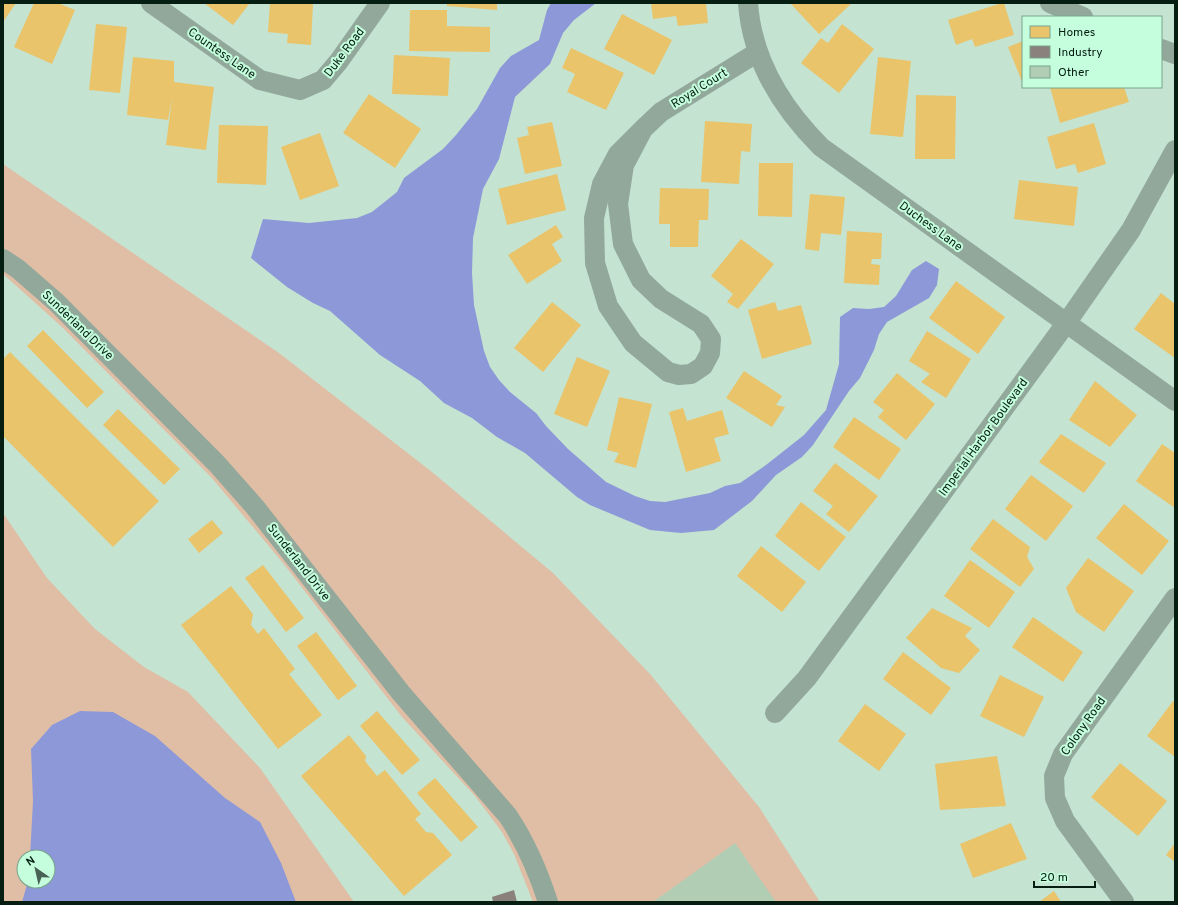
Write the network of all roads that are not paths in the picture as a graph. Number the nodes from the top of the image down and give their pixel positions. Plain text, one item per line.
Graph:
1 (151, 3) edge
2 (380, 3) edge
3 (748, 3) edge
4 (1050, 3) edge
5 (1081, 16) edge
6 (1162, 49) edge
7 (758, 52) junction
8 (1175, 54) edge
9 (300, 90) joint
10 (643, 129) junction
11 (1175, 150) edge
12 (3, 259) edge
13 (1067, 322) junction
14 (1175, 401) edge
15 (1175, 598) edge
16 (775, 713) dead end
17 (548, 902) edge
18 (1124, 902) edge

1 - 9 street, Countess Lane
2 - 9 street, Duke Road
3 - 7 street, Duchess Lane
4 - 5 street
6 - 8 street
7 - 10 street, Royal Court
7 - 13 street, Duchess Lane
10 - 10 street, Royal Court
11 - 13 street, Imperial Harbor Boulevard
12 - 17 street, Sunderland Drive
13 - 14 street, Duchess Lane
13 - 16 street, Imperial Harbor Boulevard
15 - 18 street, Colony Road

